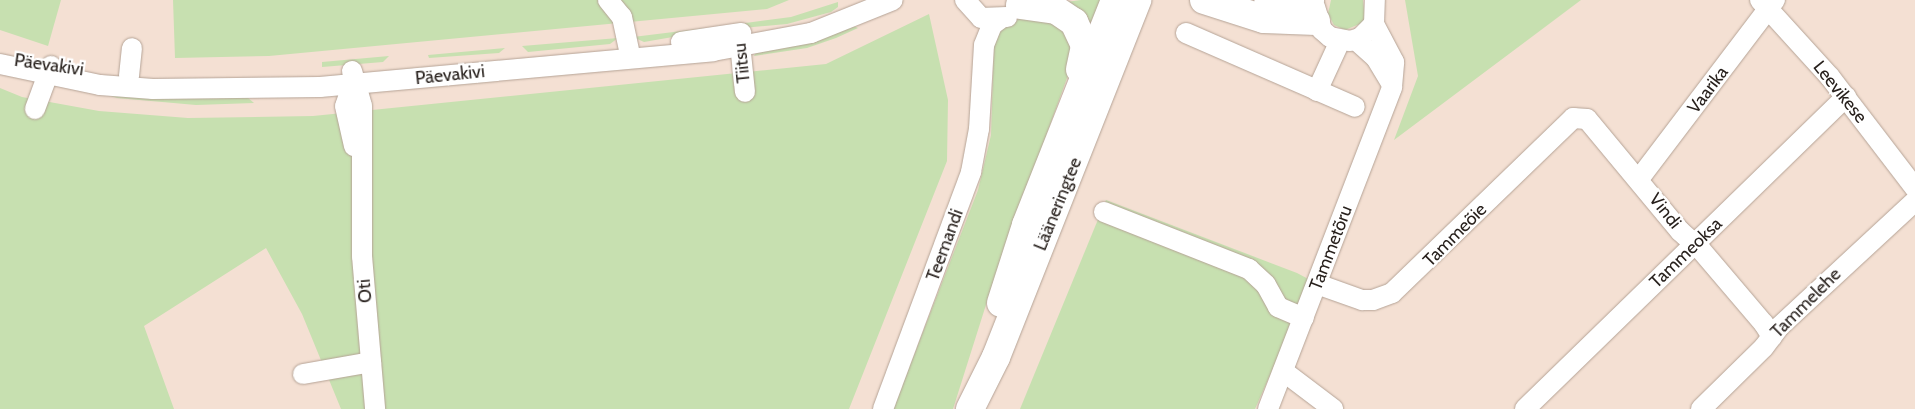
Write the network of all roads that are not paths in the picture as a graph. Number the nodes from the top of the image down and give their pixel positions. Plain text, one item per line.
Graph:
1 (608, 0) edge
2 (870, 0) edge
3 (893, 0) edge
4 (1115, 0) edge
5 (1136, 0) edge
6 (1156, 0) edge
7 (1204, 0) edge
8 (1253, 0) edge
9 (1375, 0) edge
10 (967, 3) edge
11 (1767, 3) edge
12 (1314, 7) edge
13 (1014, 8) edge
14 (1374, 24) junction
15 (1186, 33) dead end
16 (740, 39) junction
17 (1348, 40) junction
18 (132, 48) dead end
19 (629, 50) junction
20 (0, 57) edge
21 (0, 64) edge
22 (50, 71) junction
23 (981, 74) junction
24 (129, 76) junction
25 (352, 76) junction
26 (1392, 87) junction
27 (1317, 91) junction
28 (745, 92) dead end
29 (1102, 92) junction
30 (1846, 97) junction
31 (1074, 102) junction
32 (1355, 107) dead end
33 (35, 109) dead end
34 (1573, 118) joint
35 (1639, 179) junction
36 (1915, 188) edge
37 (1915, 201) edge
38 (1104, 212) dead end
39 (1695, 244) junction
40 (1317, 284) junction
41 (1304, 318) junction
42 (1772, 336) junction
43 (371, 362) junction
44 (1283, 371) junction
45 (303, 374) dead end
46 (971, 407) edge
47 (375, 409) edge
48 (882, 409) edge
49 (1268, 409) edge
50 (1332, 409) edge
51 (1525, 409) edge
52 (1701, 409) edge

1 - 19 street
2 - 16 street, Päevakivi
3 - 16 street, Päevakivi
4 - 31 highway, Lääneringtee
5 - 29 highway, Lääneringtee
6 - 29 highway
7 - 12 highway
8 - 12 highway
9 - 14 street
10 - 13 street, Teemandi
10 - 23 street, Teemandi
11 - 30 street, Leevikese
11 - 35 street, Vaarika
12 - 17 street
13 - 23 street, Teemandi
13 - 31 highway
14 - 17 street
14 - 26 street, Tammetõru
15 - 27 street
16 - 19 street, Päevakivi
16 - 25 street, Päevakivi
16 - 28 street, Tiitsu
17 - 26 street
17 - 27 street
18 - 24 street
19 - 25 street, Päevakivi
20 - 22 street, Päevakivi
21 - 22 street, Päevakivi
22 - 24 street, Päevakivi
22 - 25 street, Päevakivi
22 - 33 street
23 - 48 street, Teemandi
24 - 25 street, Päevakivi
25 - 43 street, Oti
26 - 40 street, Tammetõru
27 - 32 street
29 - 46 highway, Lääneringtee
30 - 36 street, Leevikese
30 - 39 street, Tammeoksa
31 - 46 highway, Lääneringtee
34 - 35 street, Vindi
34 - 40 street, Tammeõie
35 - 39 street, Vindi
37 - 42 street, Tammelehe
38 - 41 street
39 - 42 street, Vindi
39 - 51 street, Tammeoksa
40 - 41 street, Tammetõru
41 - 44 street, Tammetõru
42 - 52 street, Tammelehe
43 - 45 street
43 - 47 street, Oti
44 - 49 street, Tammetõru
44 - 50 street

